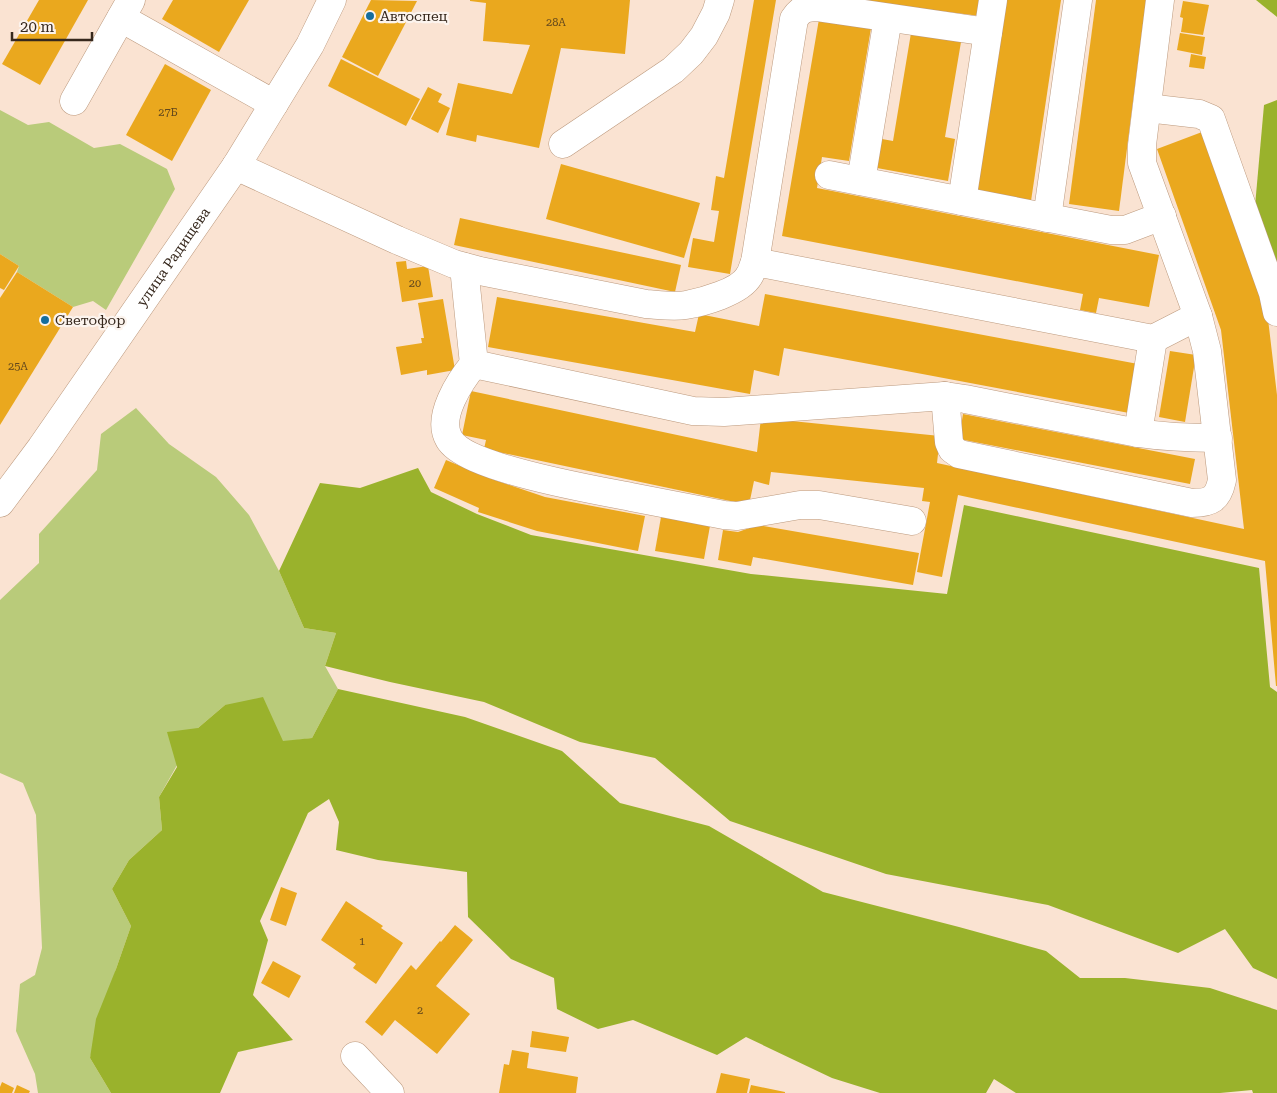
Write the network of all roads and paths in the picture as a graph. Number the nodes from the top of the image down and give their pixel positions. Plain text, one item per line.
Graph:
1 (332, 0) edge
2 (720, 0) edge
3 (993, 0) edge
4 (1078, 0) edge
5 (1160, 0) edge
6 (126, 9) edge
7 (888, 18) junction
8 (988, 32) junction
9 (74, 101) dead end
10 (274, 104) junction
11 (1147, 108) junction
12 (563, 144) dead end
13 (236, 166) junction
14 (829, 175) dead end
15 (861, 181) junction
16 (962, 201) junction
17 (1162, 216) junction
18 (1047, 218) junction
19 (755, 262) junction
20 (464, 267) junction
21 (1277, 312) edge
22 (1198, 316) junction
23 (1153, 339) junction
24 (474, 364) junction
25 (945, 396) junction
26 (1138, 433) junction
27 (1218, 438) junction
28 (0, 503) edge
29 (912, 521) dead end
30 (355, 1056) dead end
31 (390, 1093) edge

1 - 10 street, улица Радищева
2 - 12 street
3 - 8 street
4 - 18 street
5 - 11 street
6 - 9 street
6 - 10 street
7 - 8 street
7 - 15 street
7 - 19 street
8 - 16 street
10 - 13 street, улица Радищева
11 - 17 street
11 - 21 street
13 - 20 street
13 - 28 street, улица Радищева
14 - 15 street
15 - 16 street
16 - 18 street
17 - 18 street
17 - 22 street
19 - 20 street
19 - 23 street
20 - 24 street
22 - 23 street
22 - 27 street
23 - 26 street
24 - 25 street
24 - 29 street
25 - 26 street
25 - 27 street
26 - 27 street
30 - 31 street

